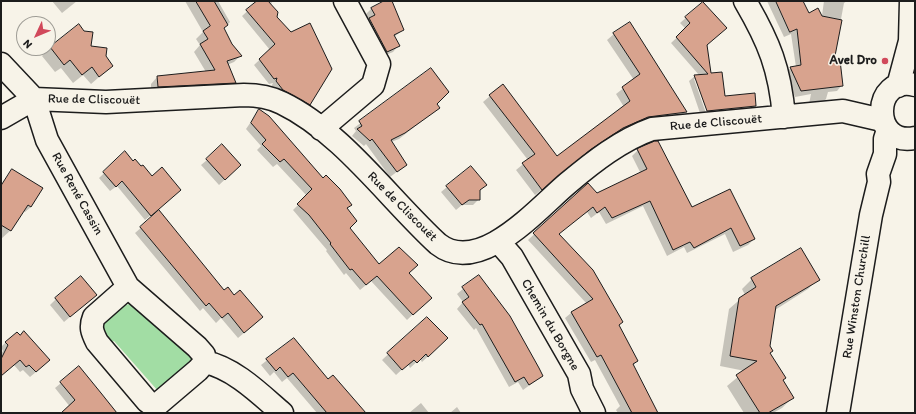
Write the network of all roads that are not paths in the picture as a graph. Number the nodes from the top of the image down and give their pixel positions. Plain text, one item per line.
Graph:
1 (345, 1) edge
2 (746, 1) edge
3 (910, 1) edge
4 (913, 47) edge
5 (1, 64) edge
6 (34, 99) junction
7 (893, 104) edge
8 (784, 117) junction
9 (1, 118) edge
10 (321, 129) junction
11 (913, 139) edge
12 (879, 182) junction
13 (498, 241) junction
14 (128, 287) junction
15 (205, 362) junction
16 (282, 413) edge
17 (594, 413) edge
18 (838, 413) edge

1 - 10 street
2 - 8 street
3 - 4 street, Rue Winston Churchill
4 - 7 street, Rue Winston Churchill
5 - 6 street, Rue de Cliscouët
6 - 9 street
6 - 10 street, Rue de Cliscouët
6 - 14 street, Rue René Cassin
7 - 8 street, Rue de Cliscouët
7 - 11 street
7 - 12 street, Rue Winston Churchill
8 - 13 street, Rue de Cliscouët
10 - 13 street, Rue de Cliscouët
11 - 12 street, Rue Winston Churchill
12 - 18 street, Rue Winston Churchill
13 - 17 street, Chemin du Borgne
14 - 15 street, Rue René Cassin
14 - 15 street
15 - 16 street

